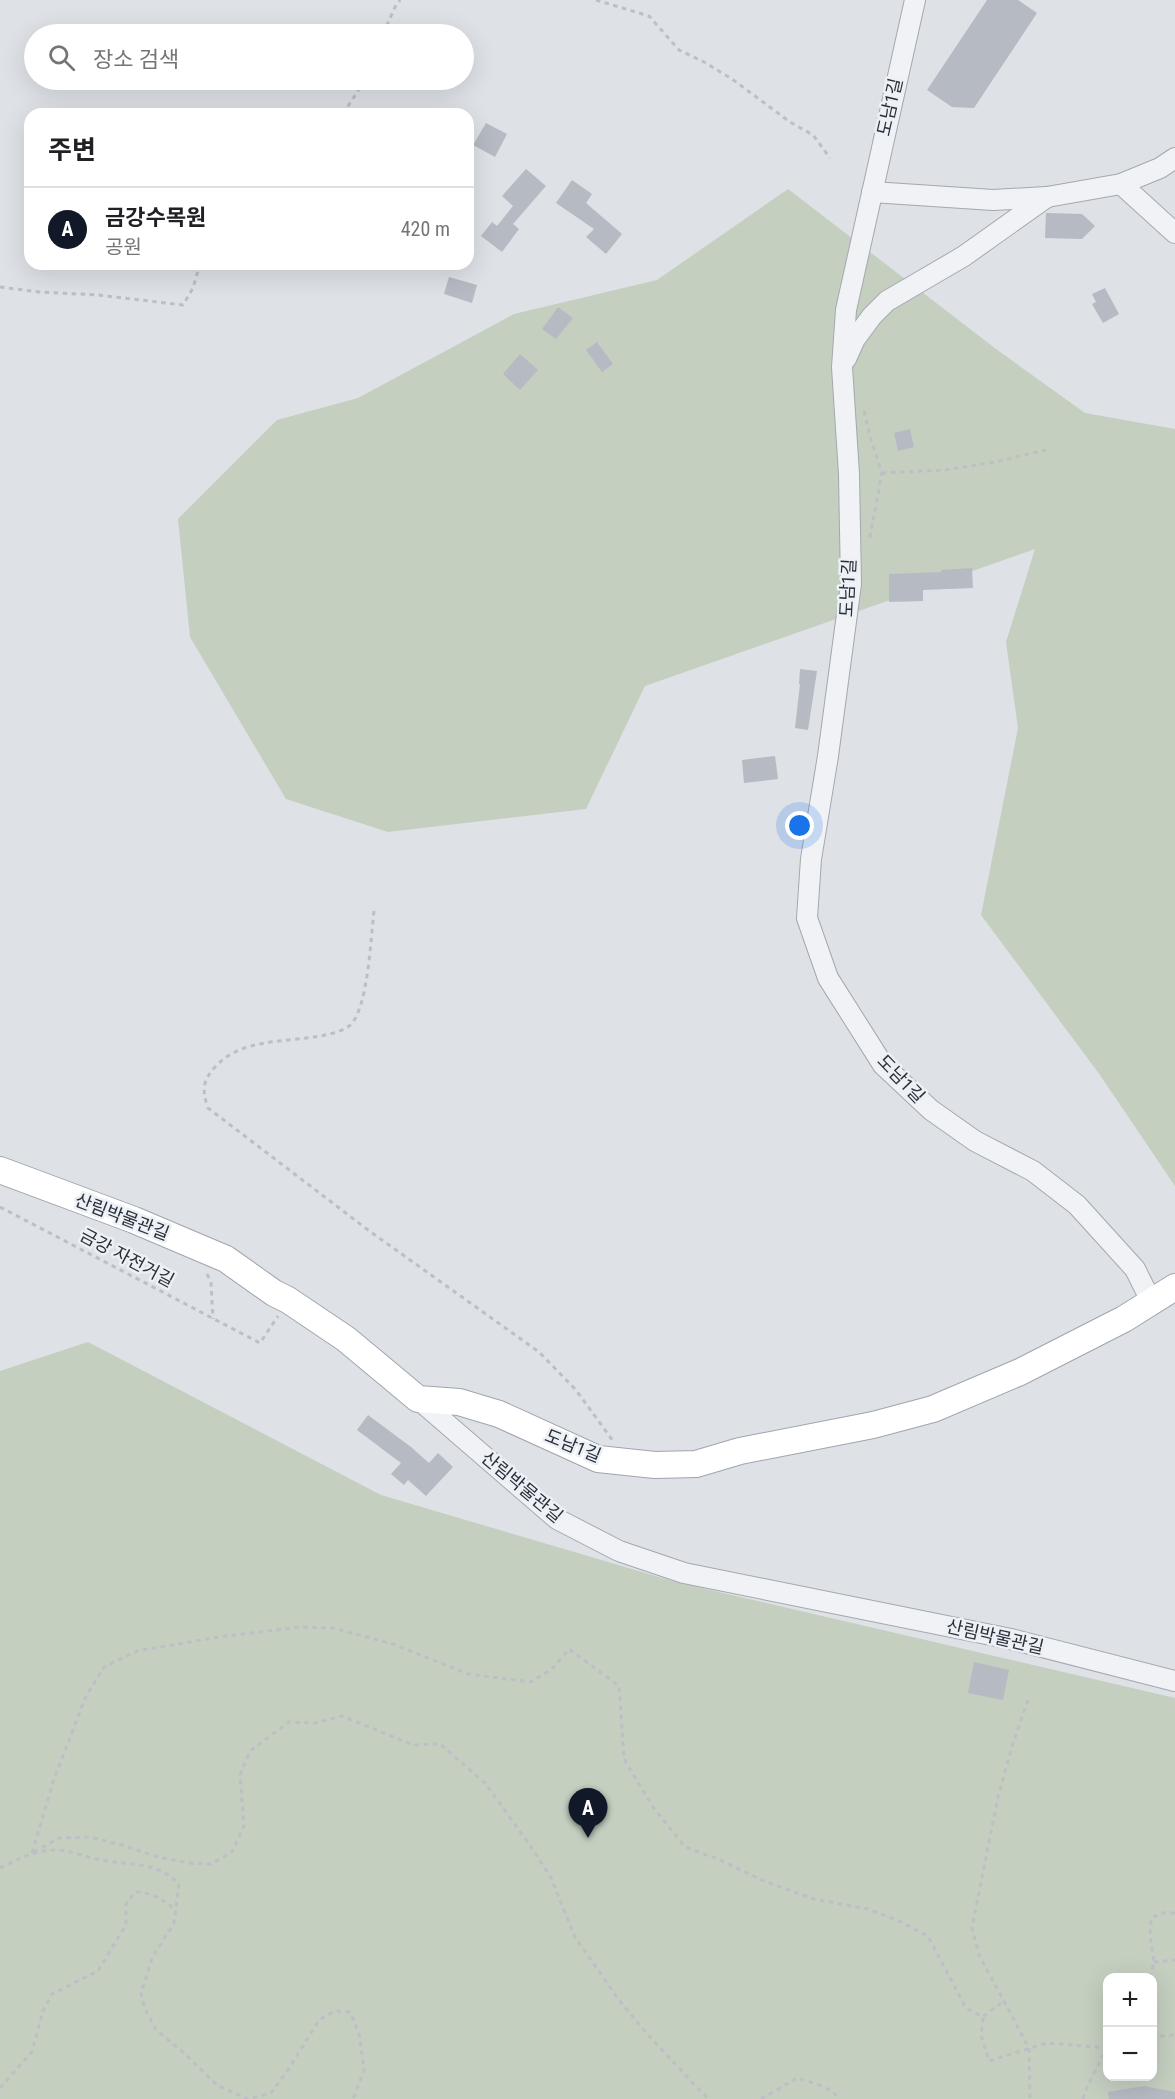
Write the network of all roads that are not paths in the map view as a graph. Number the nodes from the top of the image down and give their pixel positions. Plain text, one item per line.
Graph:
1 (915, 0) edge
2 (1175, 158) edge
3 (1121, 184) junction
4 (872, 192) junction
5 (1047, 197) junction
6 (1175, 233) edge
7 (842, 367) junction
8 (0, 1170) edge
9 (1175, 1287) edge
10 (1151, 1301) junction
11 (418, 1399) junction
12 (1175, 1681) edge

1 - 4 street, 도남1길
2 - 3 street
3 - 5 street
3 - 6 street
4 - 5 street
4 - 7 street, 도남1길
5 - 7 street
7 - 10 street, 도남1길
8 - 11 main road, 산림박물관길
9 - 10 main road
10 - 11 main road, 도남1길
11 - 12 street, 산림박물관길

